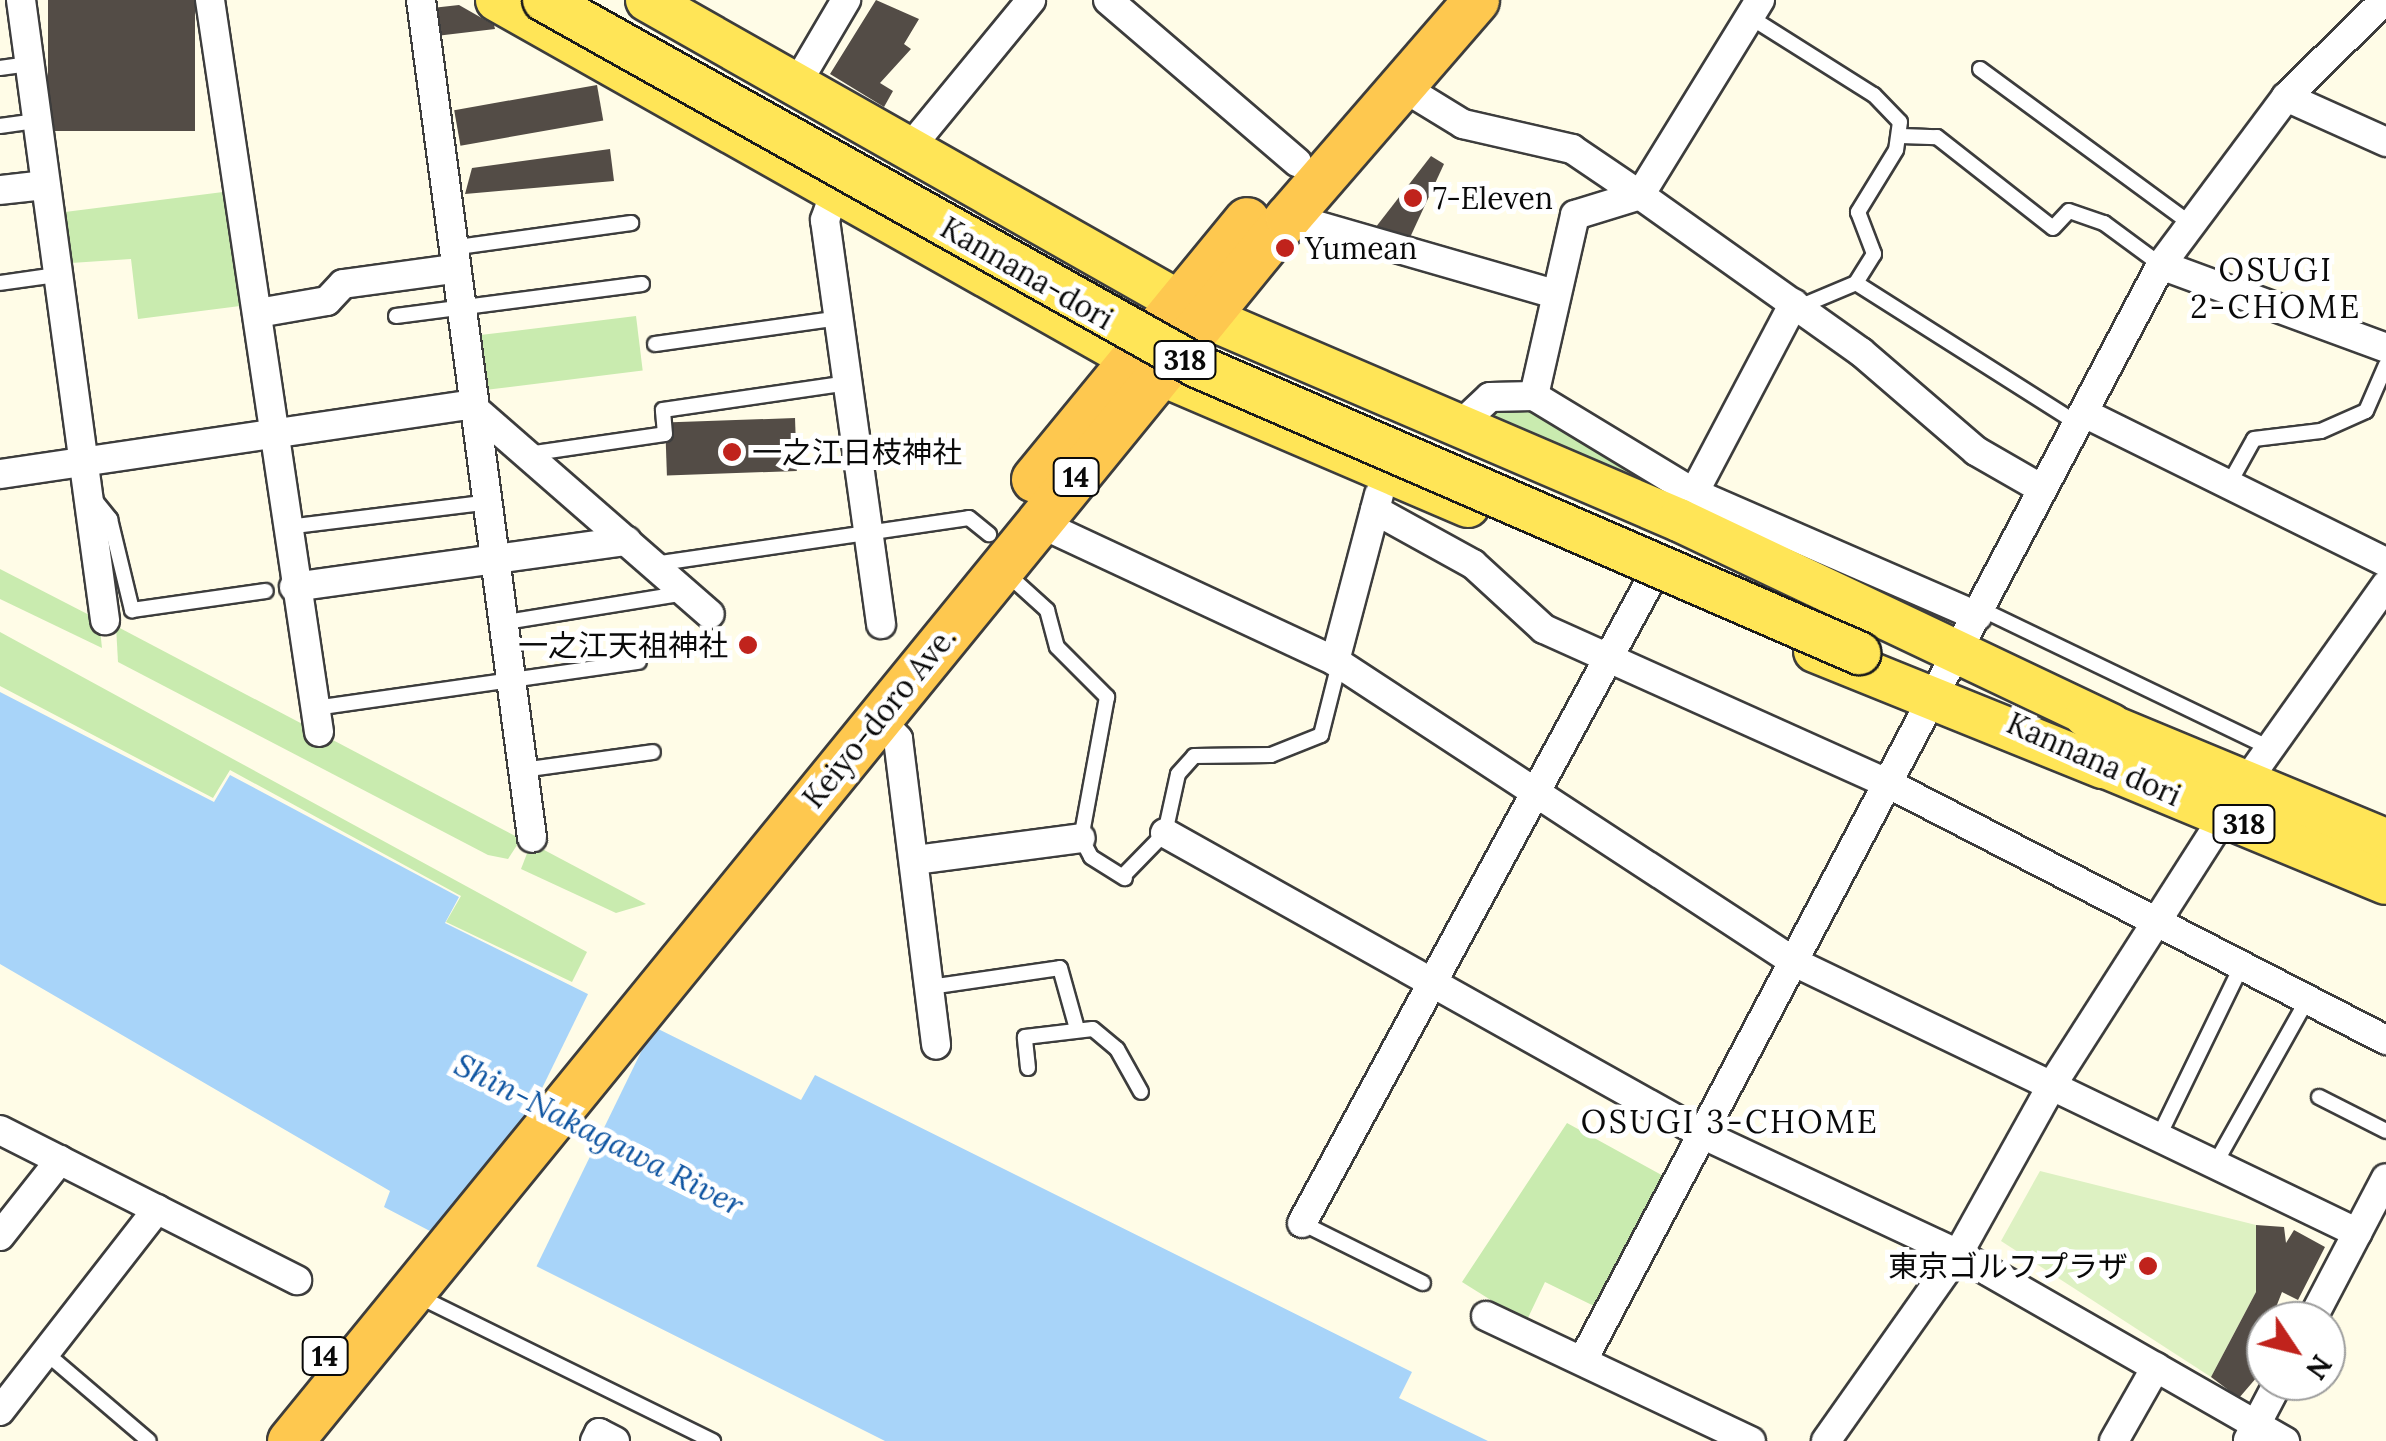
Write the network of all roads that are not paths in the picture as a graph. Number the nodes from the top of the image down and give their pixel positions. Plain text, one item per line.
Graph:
1 (21, 0) edge
2 (210, 0) edge
3 (421, 0) edge
4 (497, 0) edge
5 (544, 0) edge
6 (595, 0) edge
7 (647, 0) edge
8 (846, 0) edge
9 (1032, 0) edge
10 (1108, 0) edge
11 (1436, 0) edge
12 (1476, 0) edge
13 (2385, 0) edge
14 (1755, 9) edge
15 (29, 64) junction
16 (0, 68) edge
17 (1980, 69) dead end
18 (796, 86) junction
19 (1401, 86) junction
20 (2286, 97) junction
21 (36, 122) junction
22 (0, 126) edge
23 (1902, 136) junction
24 (2386, 142) edge
25 (908, 150) junction
26 (1297, 162) junction
27 (45, 185) junction
28 (0, 190) edge
29 (835, 192) junction
30 (1640, 195) junction
31 (1288, 218) junction
32 (631, 223) dead end
33 (2190, 223) junction
34 (453, 258) junction
35 (2161, 264) junction
36 (56, 275) junction
37 (0, 283) edge
38 (1856, 283) junction
39 (642, 284) dead end
40 (1552, 293) junction
41 (1797, 305) junction
42 (459, 308) junction
43 (1192, 310) junction
44 (258, 313) junction
45 (396, 316) dead end
46 (839, 318) junction
47 (655, 344) dead end
48 (2386, 348) edge
49 (2386, 365) edge
50 (1145, 366) junction
51 (848, 383) junction
52 (1534, 396) junction
53 (470, 405) junction
54 (2081, 419) junction
55 (1459, 426) junction
56 (277, 436) junction
57 (527, 454) junction
58 (0, 474) edge
59 (82, 476) junction
60 (2229, 484) junction
61 (2042, 489) junction
62 (1380, 491) junction
63 (482, 503) junction
64 (1686, 507) junction
65 (1039, 522) junction
66 (287, 527) junction
67 (867, 532) junction
68 (627, 541) junction
69 (995, 551) junction
70 (490, 560) junction
71 (2386, 562) edge
72 (653, 564) junction
73 (1649, 583) junction
74 (2386, 586) edge
75 (280, 589) junction
76 (686, 593) junction
77 (710, 614) dead end
78 (105, 620) dead end
79 (500, 622) junction
80 (881, 624) dead end
81 (1864, 641) junction
82 (1958, 654) junction
83 (1611, 658) junction
84 (639, 662) dead end
85 (1337, 662) junction
86 (508, 680) junction
87 (878, 718) junction
88 (317, 720) joint
89 (653, 752) dead end
90 (522, 770) junction
91 (2247, 782) junction
92 (1891, 785) junction
93 (1537, 797) junction
94 (1165, 833) junction
95 (532, 838) dead end
96 (1081, 838) junction
97 (2386, 840) edge
98 (915, 860) junction
99 (2386, 884) edge
100 (2156, 924) junction
101 (669, 953) junction
102 (1796, 964) junction
103 (2241, 966) junction
104 (1434, 984) junction
105 (930, 987) junction
106 (2307, 1000) junction
107 (1077, 1029) junction
108 (2386, 1040) edge
109 (936, 1045) dead end
110 (1028, 1068) dead end
111 (2052, 1085) junction
112 (1141, 1092) dead end
113 (2319, 1097) dead end
114 (0, 1130) edge
115 (2386, 1131) edge
116 (1704, 1135) junction
117 (2159, 1136) junction
118 (60, 1160) junction
119 (2215, 1164) junction
120 (2386, 1178) edge
121 (157, 1209) junction
122 (1302, 1223) joint
123 (2358, 1232) junction
124 (0, 1236) edge
125 (1958, 1254) junction
126 (297, 1280) dead end
127 (408, 1282) junction
128 (1423, 1283) dead end
129 (2322, 1301) edge
130 (1486, 1316) dead end
131 (46, 1352) junction
132 (1584, 1358) junction
133 (2156, 1367) junction
134 (2268, 1401) edge
135 (0, 1411) edge
136 (2251, 1433) edge
137 (149, 1441) edge
138 (256, 1441) edge
139 (290, 1441) edge
140 (595, 1441) edge
141 (615, 1441) edge
142 (713, 1441) edge
143 (1752, 1441) edge
144 (1826, 1441) edge
145 (2114, 1441) edge
146 (2286, 1441) edge

1 - 15 street
2 - 44 street
3 - 34 street
4 - 29 main road, 318
5 - 81 main road, Kannana-dori / 318, bridge
6 - 81 main road, Kannana-dori / 318
7 - 18 main road
8 - 18 street
9 - 25 street
10 - 26 street
11 - 26 highway, Keiyo-doro Ave. / 14
12 - 19 highway, Keiyo-doro Ave. / 14
13 - 20 street
14 - 23 lane
14 - 30 street
15 - 16 lane
15 - 21 street
17 - 33 lane
18 - 25 main road
19 - 30 street
19 - 31 highway, Keiyo-doro Ave. / 14
20 - 24 street
20 - 33 street
21 - 22 lane
21 - 27 street
23 - 35 lane
23 - 38 lane
25 - 43 main road
26 - 43 highway, Keiyo-doro Ave. / 14
27 - 28 street
27 - 36 street
29 - 46 street
29 - 50 main road, 318
30 - 40 street
30 - 41 street
31 - 40 street
31 - 43 highway, Keiyo-doro Ave. / 14
32 - 34 lane
33 - 35 street
34 - 42 street
34 - 44 street
35 - 48 street
35 - 54 street
36 - 37 lane
36 - 59 street
38 - 41 lane
38 - 54 lane
39 - 42 lane
40 - 52 street
41 - 61 street
41 - 64 street
42 - 45 lane
42 - 53 street
43 - 50 highway, Keiyo-doro Ave. / 14
43 - 55 main road
44 - 56 street
46 - 47 lane
46 - 51 street
49 - 60 lane
50 - 62 main road, 318
50 - 65 highway, Keiyo-doro Ave. / 14
50 - 69 highway, Keiyo-doro Ave. / 14
51 - 57 lane
51 - 67 street
52 - 55 street
52 - 64 street
53 - 56 street
53 - 57 street
53 - 63 street
54 - 60 street
54 - 61 street
55 - 64 main road
56 - 59 street
56 - 66 street
57 - 68 street
58 - 59 street
59 - 75 lane
59 - 78 street
60 - 71 street
61 - 82 street
62 - 73 main road, 318
62 - 83 street
62 - 85 street
63 - 66 lane
63 - 70 street
64 - 82 main road
65 - 69 highway, Keiyo-doro Ave. / 14
65 - 85 street
66 - 75 street
67 - 69 lane
67 - 72 lane
67 - 80 street
68 - 70 street
68 - 72 street
69 - 87 highway, Keiyo-doro Ave. / 14
69 - 96 lane
69 - 101 highway, Keiyo-doro Ave. / 14
70 - 75 street
70 - 79 street
72 - 76 street
73 - 82 main road, 318
73 - 83 street
74 - 91 street
75 - 88 street
76 - 77 street
76 - 79 lane
79 - 86 street
81 - 82 main road, 318
82 - 91 lane
82 - 91 main road, Kannana dori / 318
82 - 91 main road, Kannana dori / 318
82 - 92 street
83 - 92 street
83 - 93 street
84 - 86 lane
85 - 93 street
85 - 94 lane
86 - 88 lane
86 - 90 street
87 - 98 street
87 - 101 highway, Keiyo-doro Ave. / 14
89 - 90 lane
90 - 95 street
91 - 97 main road, Kannana dori / 318
91 - 99 main road, Kannana dori / 318
91 - 100 street
92 - 100 street
92 - 102 street
93 - 102 street
93 - 104 street
94 - 96 lane
94 - 104 street
96 - 98 street
98 - 105 street
100 - 103 street
100 - 111 street
101 - 127 highway, Keiyo-doro Ave. / 14
102 - 111 street
102 - 116 street
103 - 106 street
103 - 117 lane
104 - 116 street
104 - 122 street
105 - 107 lane
105 - 109 street
106 - 108 street
106 - 119 lane
107 - 110 lane
107 - 112 lane
111 - 117 street
111 - 125 street
113 - 115 lane
114 - 118 street
116 - 125 street
116 - 132 street
117 - 119 street
118 - 121 street
118 - 124 street
119 - 123 street
120 - 123 street
121 - 126 street
121 - 131 street
122 - 128 lane
123 - 129 street
125 - 133 street
125 - 144 street
127 - 138 highway, Keiyo-doro Ave. / 14
127 - 139 highway, Keiyo-doro Ave. / 14
127 - 142 lane
130 - 132 street
131 - 135 street
131 - 137 lane
132 - 143 street
133 - 136 street
133 - 145 street
134 - 136 street
136 - 146 street
140 - 141 street

